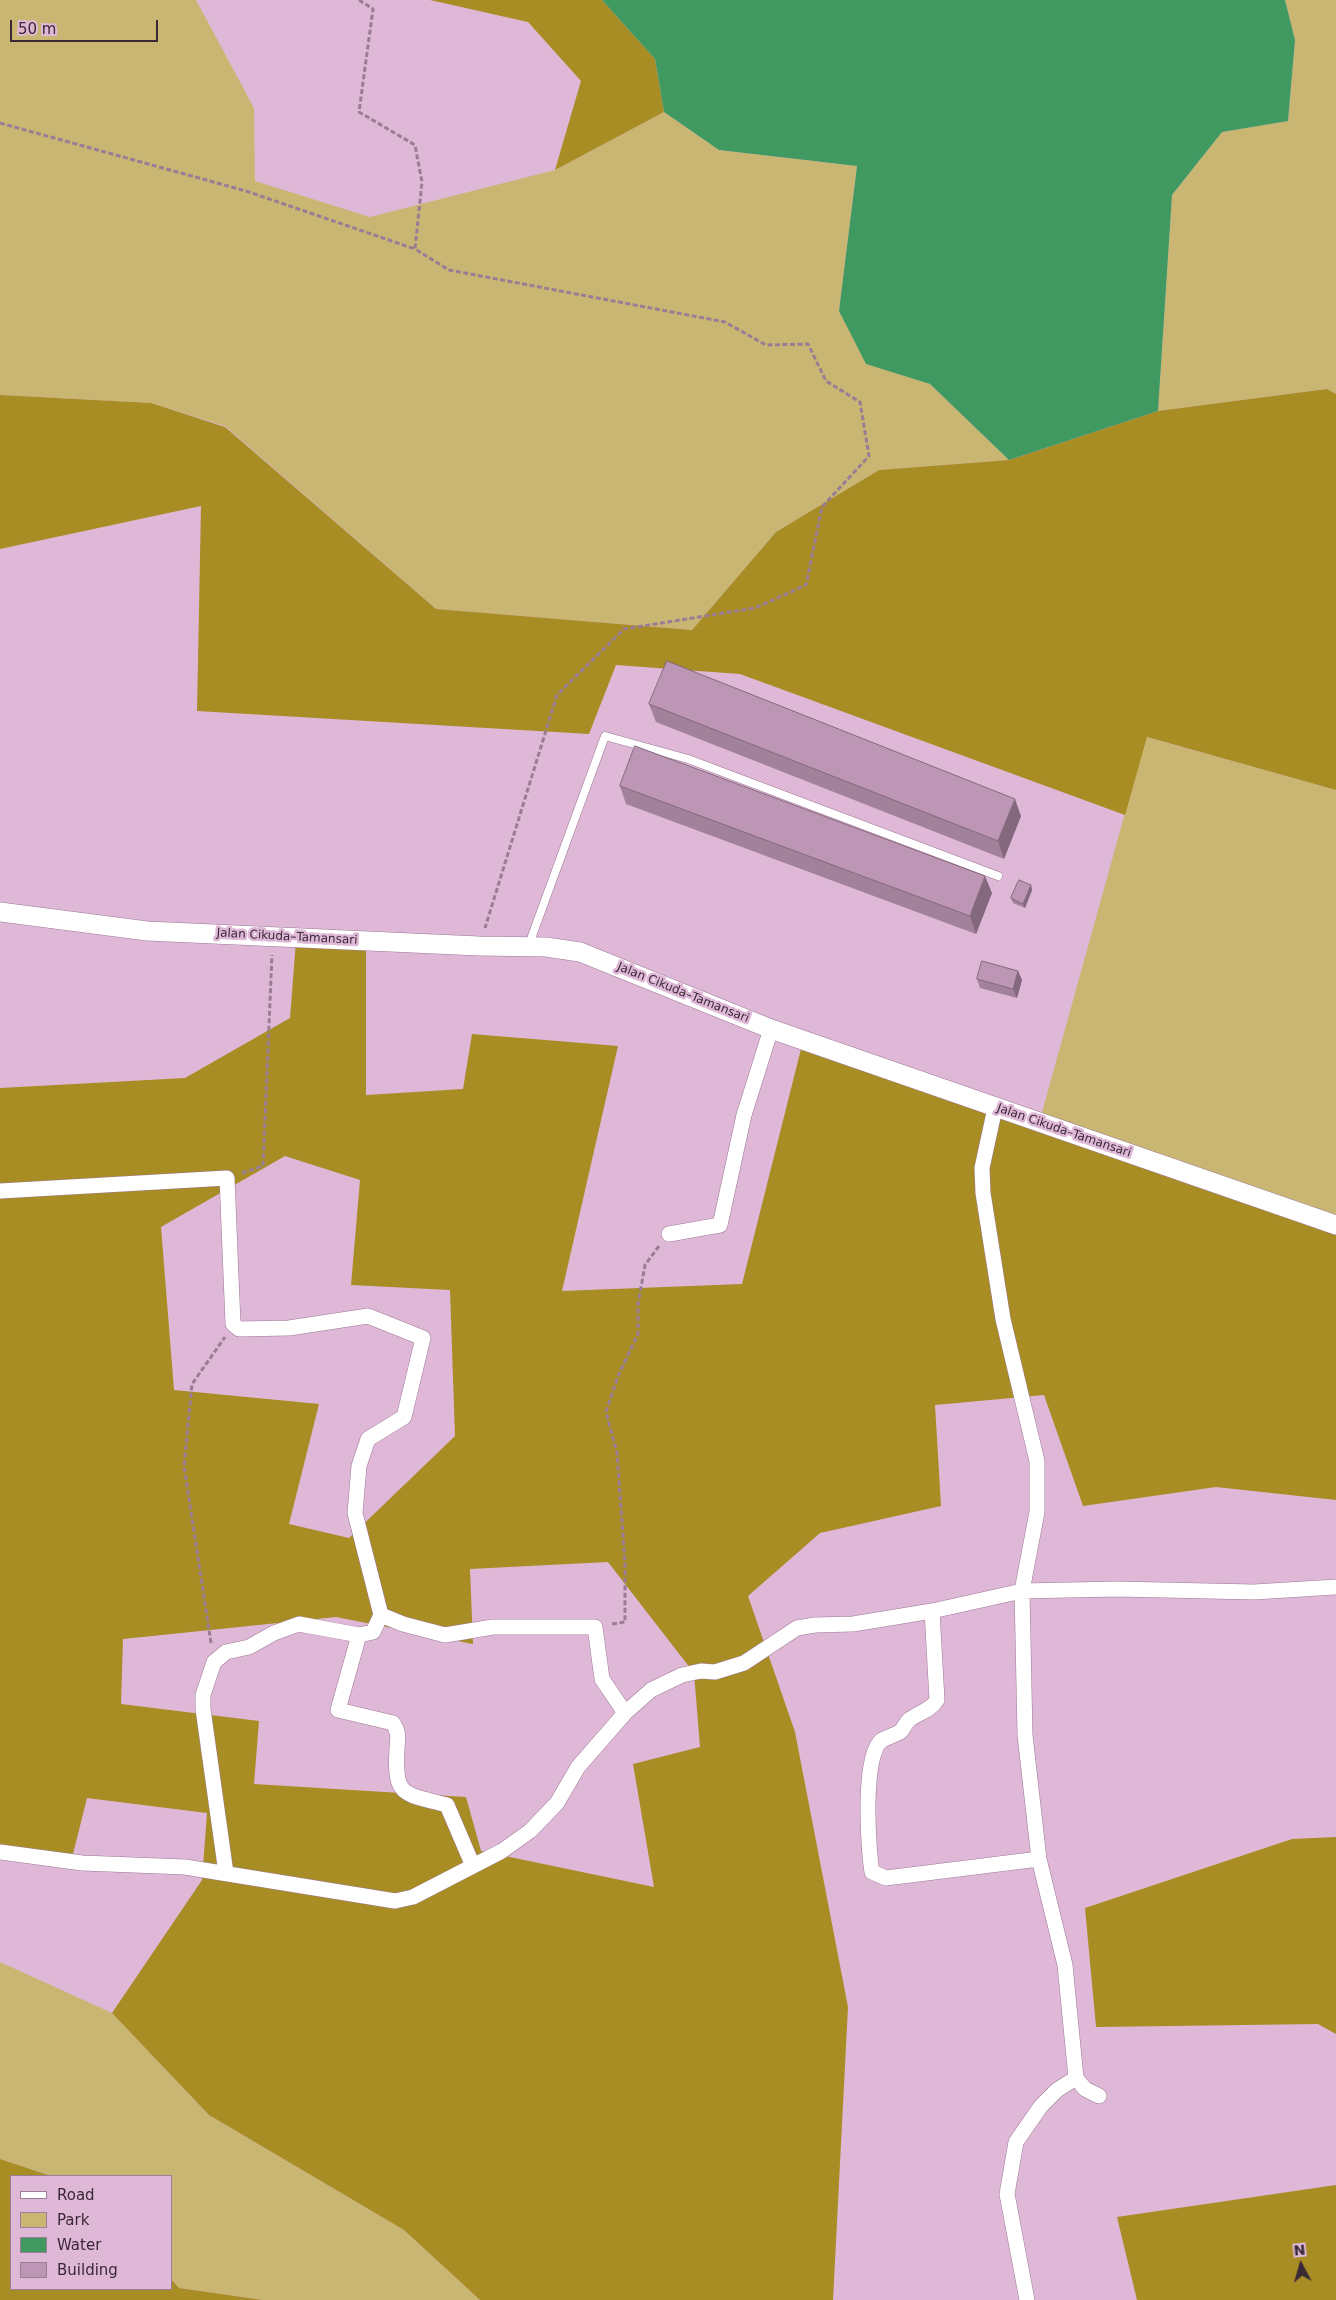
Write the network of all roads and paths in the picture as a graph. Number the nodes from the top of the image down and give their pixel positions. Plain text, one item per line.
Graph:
1 (359, 0) edge
2 (0, 123) edge
3 (415, 249) junction
4 (998, 876) dead end
5 (0, 912) edge
6 (273, 936) junction
7 (479, 946) junction
8 (528, 947) junction
9 (771, 1029) junction
10 (995, 1108) junction
11 (227, 1178) junction
12 (0, 1191) edge
13 (1336, 1225) edge
14 (669, 1234) joint
15 (234, 1324) junction
16 (1336, 1587) edge
17 (1022, 1591) junction
18 (932, 1611) junction
19 (381, 1615) junction
20 (596, 1627) junction
21 (358, 1635) junction
22 (214, 1662) junction
23 (625, 1713) junction
24 (0, 1852) edge
25 (1039, 1859) junction
26 (473, 1866) junction
27 (226, 1873) junction
28 (1076, 2078) junction
29 (1099, 2096) dead end
30 (1027, 2300) edge

1 - 3 path
2 - 3 path
3 - 7 path
4 - 8 lane
5 - 6 street, Jalan Cikuda–Tamansari
6 - 7 street, Jalan Cikuda–Tamansari
6 - 11 path
7 - 8 street, Jalan Cikuda–Tamansari
8 - 9 street, Jalan Cikuda–Tamansari
9 - 10 street, Jalan Cikuda–Tamansari
9 - 14 street
10 - 13 street, Jalan Cikuda–Tamansari
10 - 17 street
11 - 12 street
11 - 15 street
14 - 20 path
15 - 19 street
15 - 22 path
16 - 17 street
17 - 18 street
17 - 25 street
18 - 23 street
18 - 25 street
19 - 20 street
19 - 21 street
20 - 23 street
21 - 22 street
21 - 26 street
22 - 27 street
23 - 26 street
24 - 27 street
25 - 28 street
26 - 27 street
28 - 29 street
28 - 30 street

